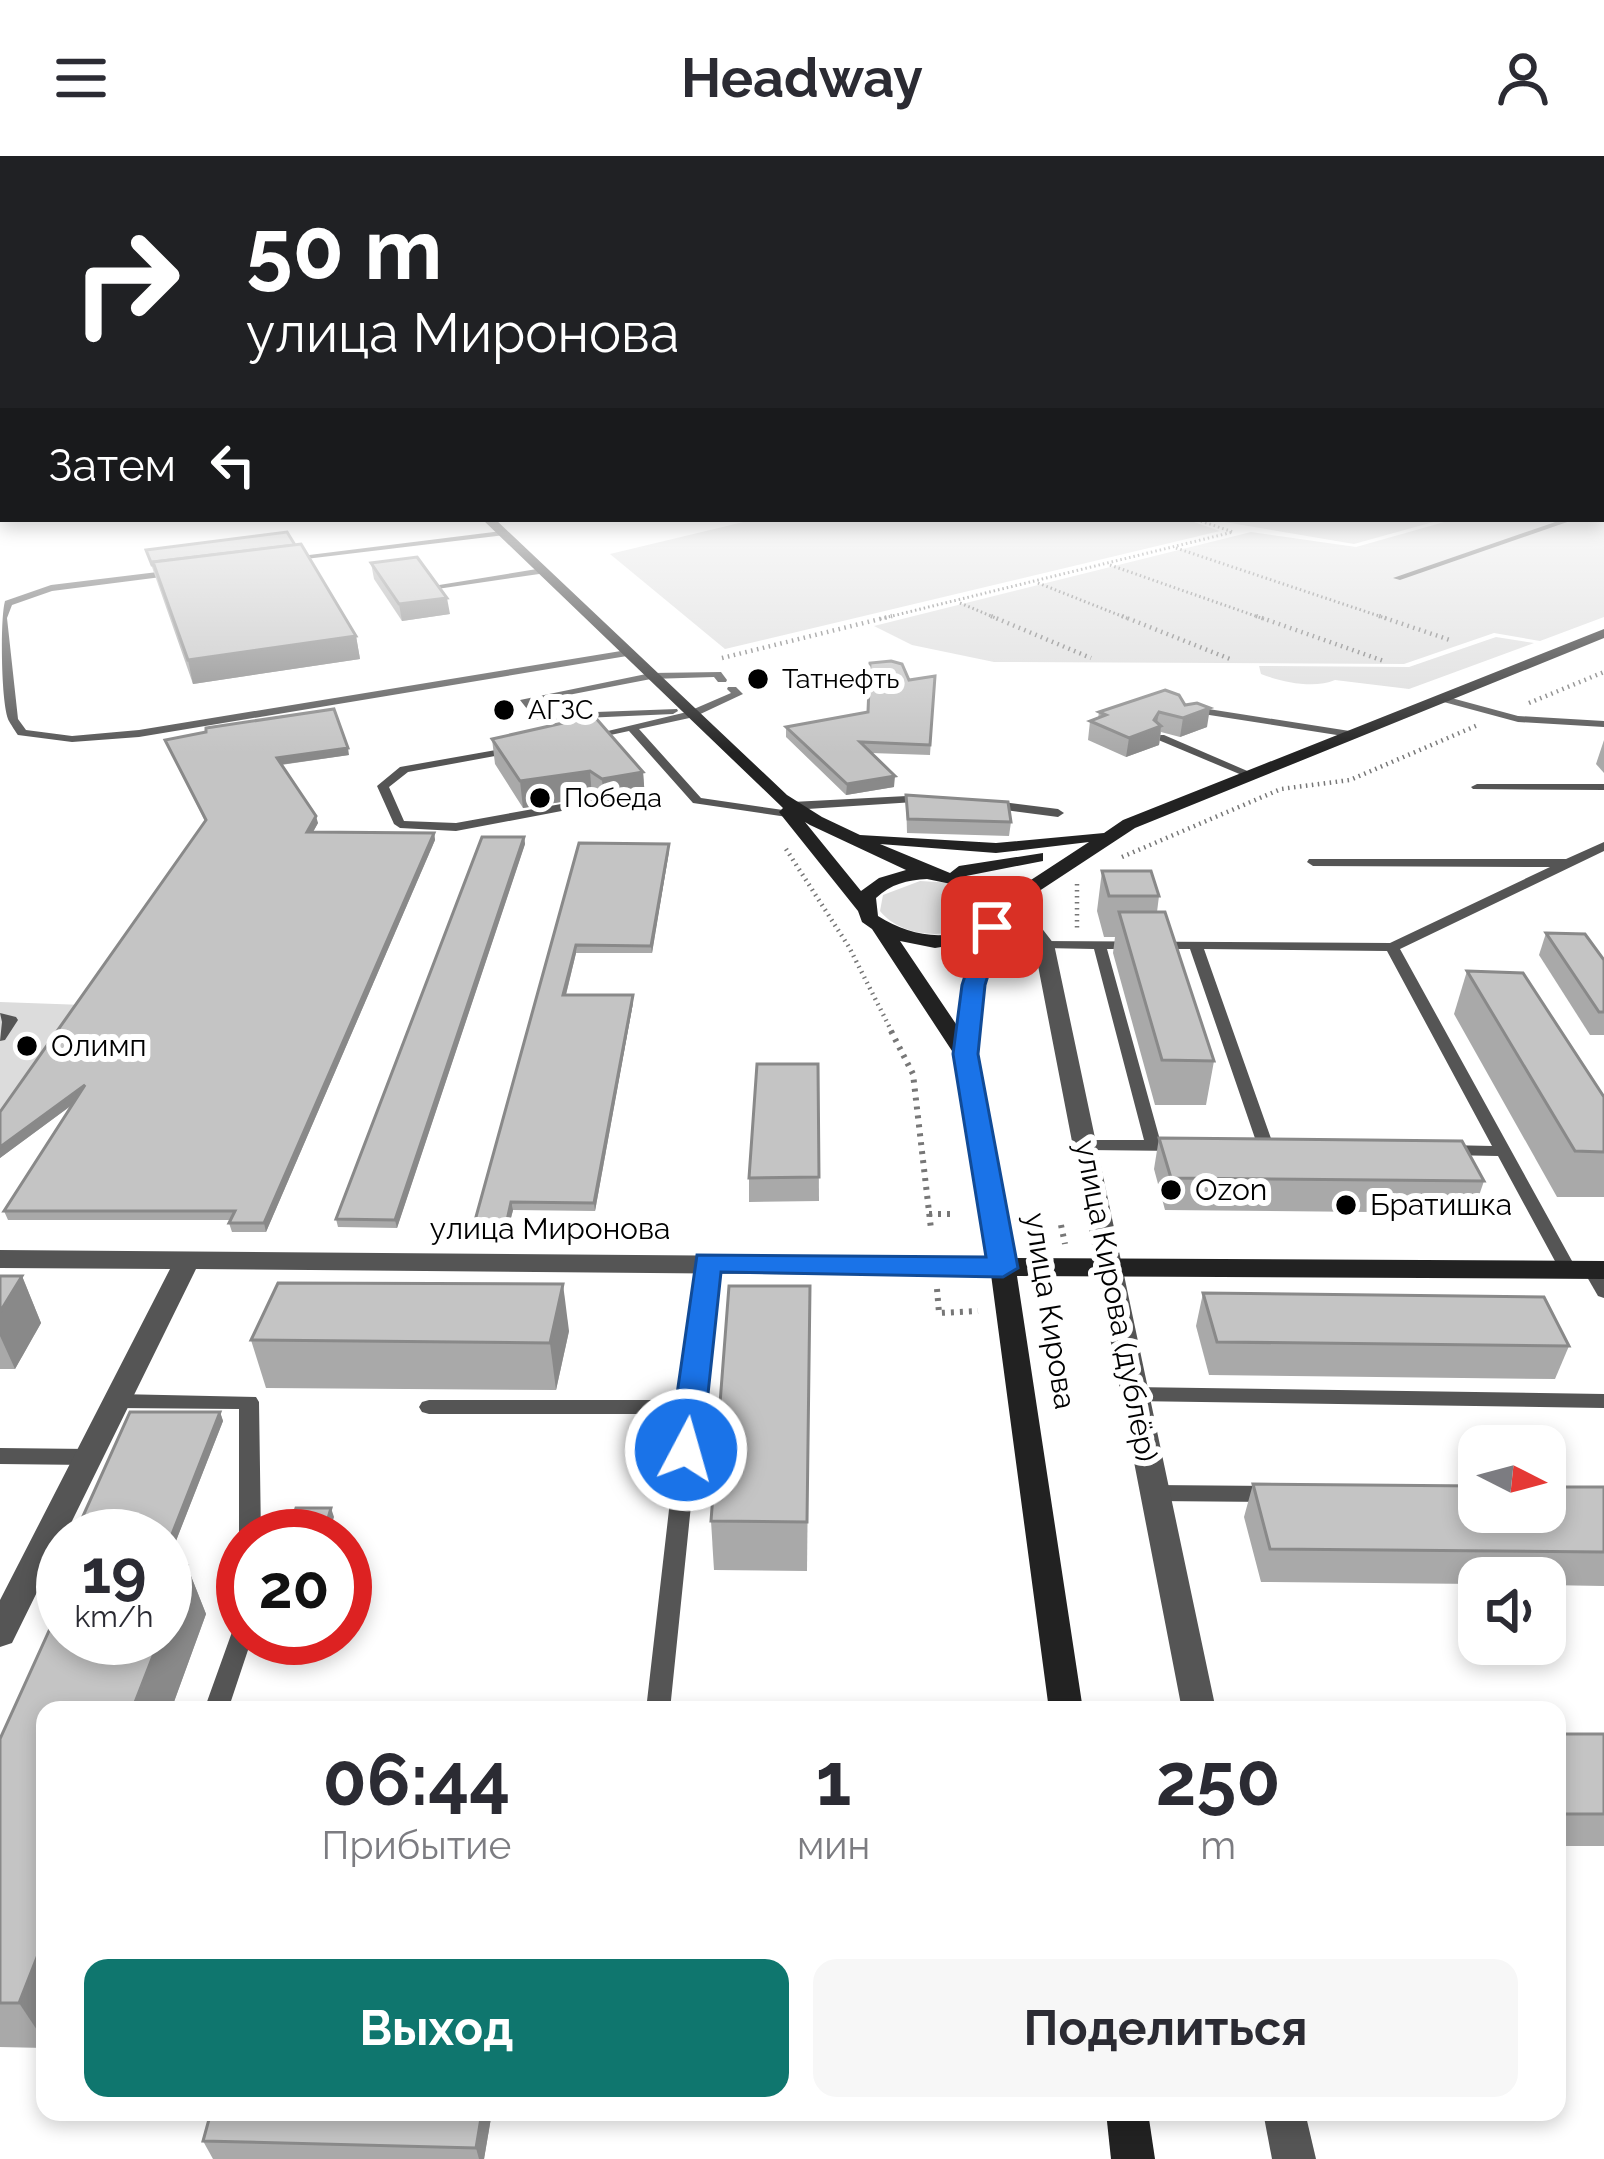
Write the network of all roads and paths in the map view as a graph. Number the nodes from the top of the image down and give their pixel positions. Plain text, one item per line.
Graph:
1 (1098, 565) edge
2 (1114, 565) edge
3 (1227, 565) edge
4 (1434, 565) edge
5 (538, 566) joint
6 (191, 570) edge
7 (1397, 578) dead end
8 (434, 581) edge
9 (1035, 582) junction
10 (957, 601) junction
11 (1604, 633) edge
12 (1450, 640) dead end
13 (627, 653) junction
14 (1091, 658) dead end
15 (1230, 658) dead end
16 (708, 660) dead end
17 (1384, 661) dead end
18 (1604, 672) edge
19 (650, 676) junction
20 (1444, 699) junction
21 (688, 713) junction
22 (1503, 714) junction
23 (1184, 718) edge
24 (1604, 724) edge
25 (632, 728) junction
26 (1356, 735) junction
27 (1160, 737) edge
28 (574, 739) edge
29 (531, 747) edge
30 (1253, 776) junction
31 (1478, 787) dead end
32 (1604, 788) edge
33 (938, 799) edge
34 (589, 803) edge
35 (978, 803) edge
36 (788, 807) junction
37 (1058, 813) dead end
38 (1129, 824) junction
39 (836, 830) junction
40 (776, 834) dead end
41 (1097, 836) junction
42 (1604, 846) edge
43 (1121, 857) dead end
44 (1312, 862) dead end
45 (1568, 863) junction
46 (937, 873) junction
47 (1081, 874) dead end
48 (864, 907) junction
49 (999, 918) junction
50 (880, 927) junction
51 (1044, 944) junction
52 (1080, 946) junction
53 (1100, 947) junction
54 (1196, 947) junction
55 (1392, 947) junction
56 (0, 1017) edge
57 (0, 1037) edge
58 (965, 1054) junction
59 (1087, 1144) junction
60 (1153, 1145) junction
61 (1198, 1146) edge
62 (1243, 1147) edge
63 (1266, 1148) junction
64 (1289, 1148) edge
65 (1430, 1150) edge
66 (1501, 1151) junction
67 (929, 1214) junction
68 (955, 1214) dead end
69 (1060, 1225) dead end
70 (931, 1229) dead end
71 (1065, 1244) dead end
72 (0, 1259) edge
73 (188, 1262) junction
74 (707, 1262) junction
75 (1003, 1268) junction
76 (1106, 1268) junction
77 (1592, 1275) edge
78 (937, 1286) dead end
79 (978, 1311) dead end
80 (1130, 1394) junction
81 (117, 1401) junction
82 (1604, 1401) edge
83 (429, 1407) dead end
84 (690, 1407) junction
85 (0, 1456) edge
86 (89, 1457) junction
87 (1153, 1493) junction
88 (1299, 1494) edge
89 (250, 1509) edge
90 (0, 1633) edge
91 (232, 1665) edge
92 (219, 1701) edge
93 (659, 1701) edge
94 (1065, 1701) edge
95 (1197, 1701) edge
96 (1128, 2121) edge
97 (1286, 2121) edge
98 (1133, 2159) edge
99 (1294, 2159) edge

1 - 9 path
2 - 17 path
3 - 12 path
4 - 7 lane
5 - 8 lane
5 - 13 main road
6 - 13 lane
9 - 10 path
9 - 15 path
10 - 14 path
10 - 16 path
11 - 20 main road
13 - 19 main road
18 - 22 path
19 - 21 main road
19 - 21 lane
19 - 21 lane
20 - 22 lane
20 - 26 main road
21 - 25 lane
21 - 36 main road
22 - 24 lane
22 - 43 path
23 - 26 lane
25 - 28 lane
25 - 36 lane
26 - 30 main road
27 - 30 lane
29 - 34 lane
30 - 38 main road
31 - 32 lane
33 - 36 lane
35 - 37 lane
36 - 39 main road
36 - 48 main road
38 - 41 main road
38 - 49 main road
39 - 41 main road
39 - 46 main road
40 - 67 path
41 - 46 main road
42 - 45 lane
44 - 45 lane
45 - 55 lane
46 - 48 main road
46 - 49 main road
47 - 52 path
48 - 50 main road
49 - 50 main road
49 - 51 street
49 - 58 main road, улица Кирова
50 - 58 main road
51 - 52 lane
51 - 59 street, улица Кирова (дублёр)
52 - 53 lane
53 - 54 lane
53 - 60 lane
54 - 55 lane
54 - 63 lane
55 - 66 lane
56 - 57 lane
58 - 75 main road, улица Кирова
59 - 60 lane
59 - 76 street, улица Кирова (дублёр)
60 - 61 lane
62 - 63 lane
63 - 64 lane
65 - 66 lane
66 - 77 lane
67 - 68 path
67 - 70 path
69 - 71 path
72 - 73 street, улица Миронова
73 - 74 street, улица Миронова
73 - 81 street
74 - 75 street, улица Миронова
74 - 84 lane
75 - 76 main road, улица Миронова
75 - 94 main road, улица Кирова
76 - 77 main road, улица Миронова
76 - 80 street, улица Кирова (дублёр)
78 - 79 path
80 - 82 lane
80 - 87 street, улица Кирова (дублёр)
81 - 86 street
81 - 89 lane
83 - 84 lane
84 - 93 lane
85 - 86 lane
86 - 90 street
87 - 88 lane
87 - 95 street, улица Кирова (дублёр)
91 - 92 lane
96 - 98 main road
97 - 99 street

